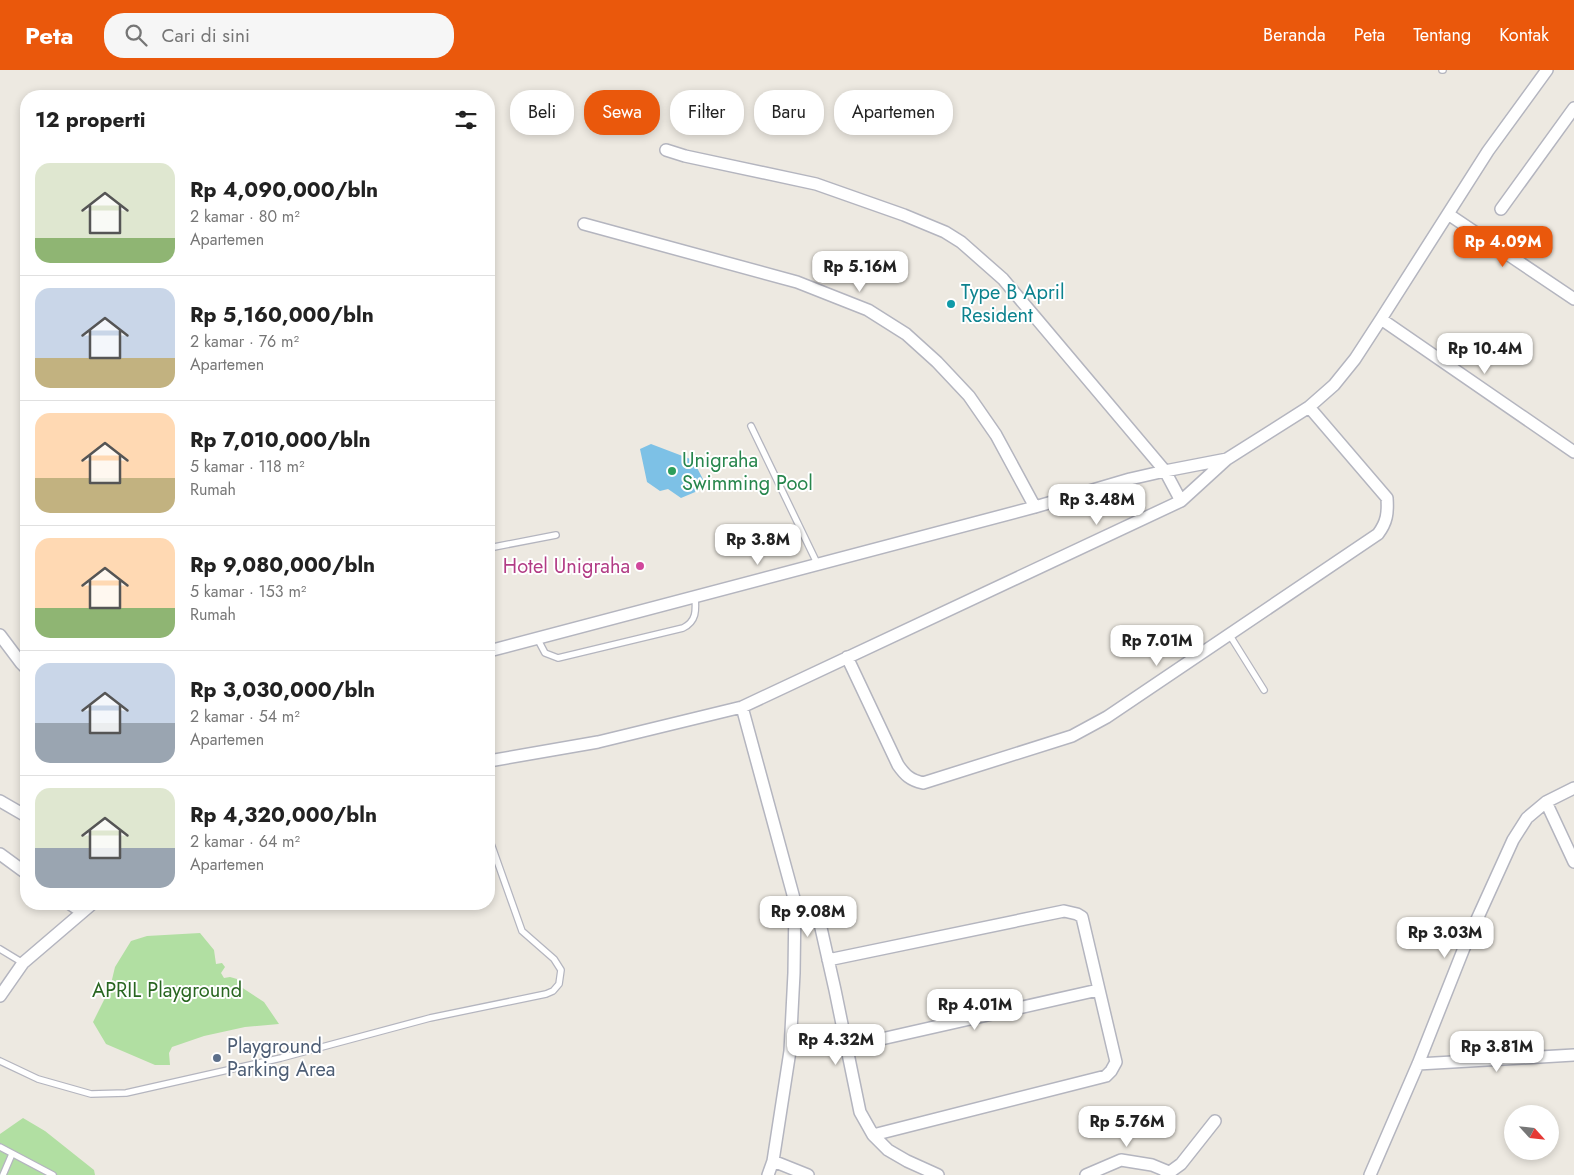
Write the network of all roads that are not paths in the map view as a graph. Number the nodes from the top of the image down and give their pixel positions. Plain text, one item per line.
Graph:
1 (1547, 70) edge
2 (1574, 108) edge
3 (666, 150) dead end
4 (1501, 209) dead end
5 (1448, 214) junction
6 (584, 224) dead end
7 (1574, 300) edge
8 (1381, 319) junction
9 (1309, 407) junction
10 (751, 426) dead end
11 (1574, 452) edge
12 (1227, 460) junction
13 (1165, 471) junction
14 (1181, 501) junction
15 (1035, 507) junction
16 (556, 535) dead end
17 (495, 547) edge
18 (817, 564) junction
19 (695, 596) junction
20 (1229, 634) junction
21 (0, 635) edge
22 (537, 638) junction
23 (495, 649) edge
24 (847, 657) junction
25 (20, 662) edge
26 (1264, 690) dead end
27 (742, 706) junction
28 (495, 760) edge
29 (1574, 788) edge
30 (0, 801) edge
31 (1546, 802) junction
32 (20, 813) edge
33 (0, 854) edge
34 (495, 855) edge
35 (1574, 862) edge
36 (20, 869) edge
37 (795, 902) junction
38 (79, 910) edge
39 (84, 910) edge
40 (82, 912) junction
41 (0, 949) edge
42 (828, 960) junction
43 (23, 963) junction
44 (1098, 990) junction
45 (0, 996) edge
46 (846, 1047) junction
47 (1574, 1055) edge
48 (0, 1061) edge
49 (1418, 1064) junction
50 (1215, 1121) dead end
51 (873, 1135) junction
52 (0, 1147) edge
53 (12, 1154) junction
54 (772, 1161) junction
55 (1168, 1174) edge
56 (3, 1175) edge
57 (53, 1175) edge
58 (768, 1175) edge
59 (808, 1175) edge
60 (938, 1175) edge
61 (1086, 1175) edge
62 (1370, 1175) edge

1 - 5 street
2 - 4 street
3 - 13 street
5 - 7 street
5 - 8 street
6 - 15 street
8 - 9 street
8 - 11 street
9 - 12 street
9 - 20 street
10 - 18 lane
12 - 13 street
12 - 14 street
13 - 14 street
13 - 15 street
14 - 24 street
15 - 18 street
16 - 17 lane
18 - 19 street
19 - 22 street
19 - 22 lane
20 - 24 street
20 - 26 lane
21 - 25 street
22 - 23 street
24 - 27 street
27 - 28 street
27 - 37 street
29 - 31 street
30 - 32 street
31 - 35 street
31 - 49 street
33 - 36 street
34 - 48 lane
37 - 42 street
37 - 54 street
38 - 40 street
39 - 40 street
40 - 43 street
41 - 43 lane
42 - 44 street
42 - 46 street
43 - 45 street
44 - 46 street
44 - 51 street
46 - 51 street
47 - 49 street
49 - 62 street
50 - 55 street
51 - 60 street
52 - 53 lane
53 - 56 lane
53 - 57 lane
54 - 58 street
54 - 59 street
55 - 61 street

